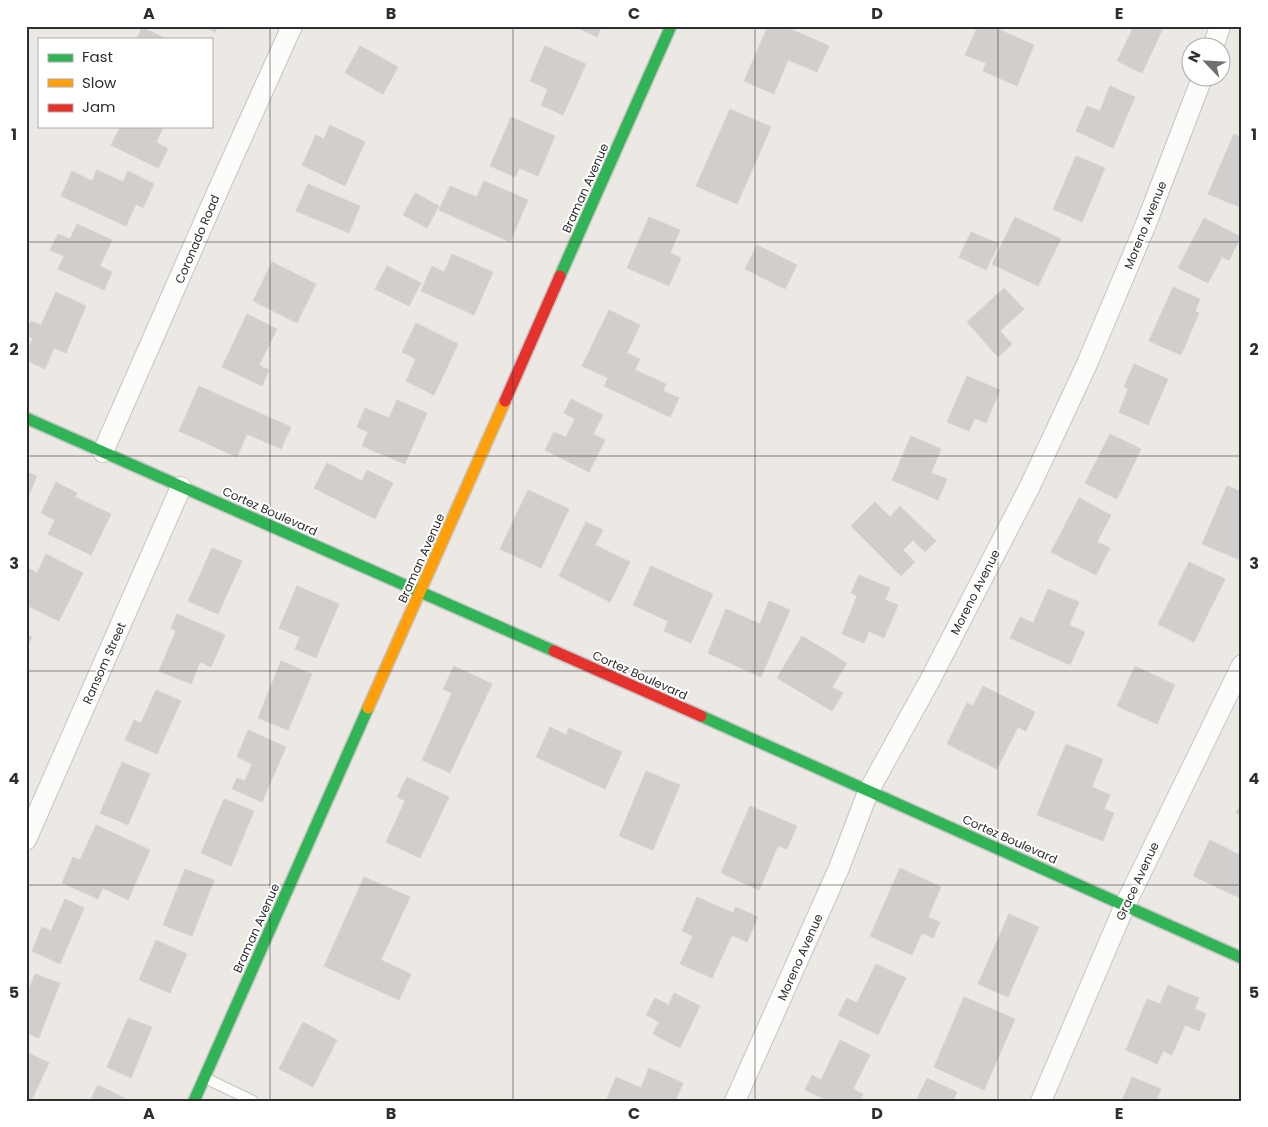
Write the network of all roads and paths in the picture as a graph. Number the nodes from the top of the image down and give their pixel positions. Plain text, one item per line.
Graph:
1 (292, 26) edge
2 (671, 26) edge
3 (1220, 26) edge
4 (1216, 38) edge
5 (1198, 88) edge
6 (26, 418) edge
7 (103, 452) junction
8 (181, 487) junction
9 (421, 592) junction
10 (1242, 665) edge
11 (868, 792) junction
12 (26, 840) edge
13 (1125, 905) junction
14 (1242, 958) edge
15 (204, 1078) junction
16 (194, 1101) edge
17 (253, 1101) edge
18 (735, 1101) edge
19 (1041, 1101) edge

1 - 7 street, Coronado Road
2 - 9 street, Braman Avenue
3 - 4 street
5 - 11 street, Moreno Avenue
6 - 7 street, Cortez Boulevard
7 - 8 street, Cortez Boulevard
8 - 9 street, Cortez Boulevard
8 - 12 street, Ransom Street
9 - 11 street, Cortez Boulevard
9 - 15 street, Braman Avenue
10 - 13 street, Grace Avenue
11 - 13 street, Cortez Boulevard
11 - 18 street, Moreno Avenue
13 - 14 street, Cortez Boulevard
13 - 19 street, Grace Avenue
15 - 16 street, Braman Avenue
15 - 17 lane

